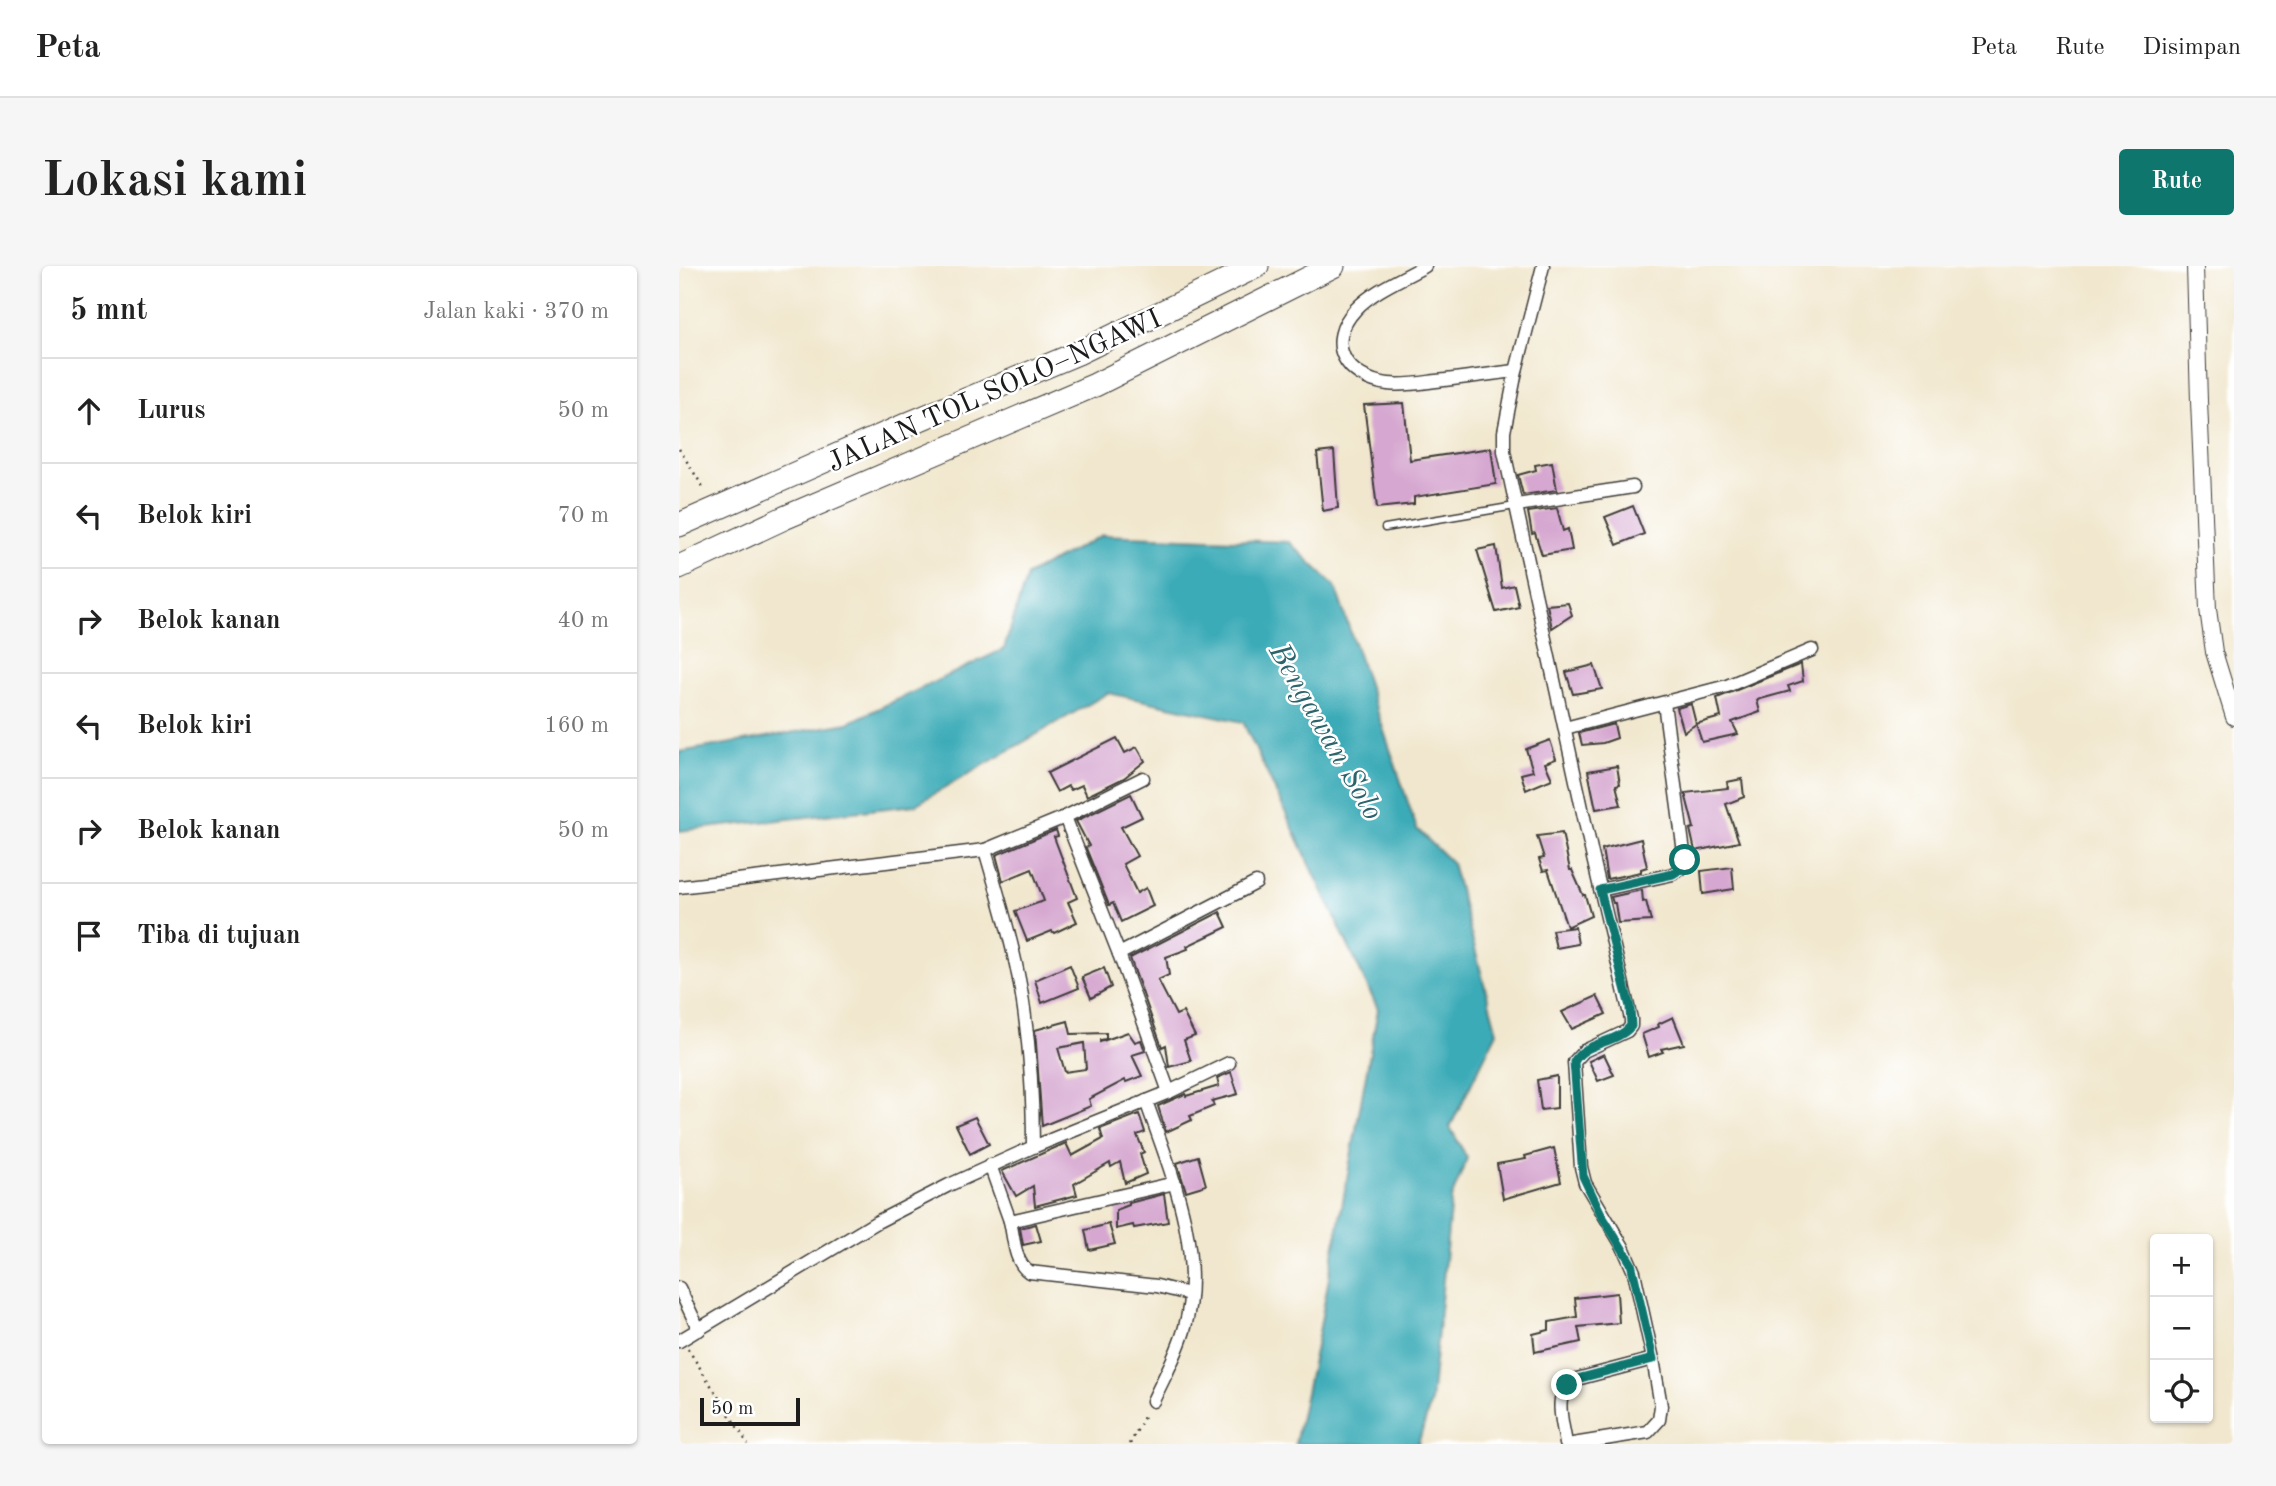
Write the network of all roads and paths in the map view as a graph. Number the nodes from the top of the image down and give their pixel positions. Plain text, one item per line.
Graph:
1 (1257, 266) edge
2 (1333, 266) edge
3 (1425, 266) edge
4 (1543, 266) edge
5 (2195, 266) edge
6 (1516, 371) junction
7 (679, 449) edge
8 (1633, 487) dead end
9 (705, 490) dead end
10 (1517, 505) junction
11 (679, 525) edge
12 (1385, 528) dead end
13 (679, 568) edge
14 (1812, 650) dead end
15 (1664, 703) junction
16 (2234, 717) edge
17 (1565, 728) junction
18 (1143, 778) dead end
19 (1065, 817) junction
20 (985, 850) junction
21 (1256, 883) dead end
22 (679, 887) edge
23 (1600, 890) junction
24 (1119, 954) junction
25 (1230, 1063) dead end
26 (1169, 1092) junction
27 (1146, 1101) junction
28 (1033, 1147) junction
29 (990, 1166) junction
30 (1175, 1183) junction
31 (1010, 1222) junction
32 (679, 1288) edge
33 (1189, 1294) junction
34 (699, 1330) junction
35 (681, 1340) edge
36 (1653, 1359) junction
37 (1153, 1402) joint
38 (748, 1444) edge
39 (1130, 1444) edge
40 (1566, 1444) edge
41 (1573, 1444) edge

1 - 11 highway, JALAN TOL SOLO–NGAWI
2 - 13 highway, JALAN TOL SOLO–NGAWI
3 - 6 street
4 - 6 street
5 - 16 street
6 - 10 street
7 - 9 path
8 - 10 street
10 - 12 lane
10 - 17 street
14 - 15 street
15 - 17 street
15 - 23 street
17 - 23 street
18 - 19 street
19 - 20 street
19 - 24 street
20 - 22 street
20 - 28 street
21 - 24 street
23 - 36 street
24 - 26 street
25 - 26 street
26 - 27 street
27 - 28 street
27 - 30 street
28 - 29 street
29 - 31 street
29 - 34 street
30 - 31 street
30 - 33 street
31 - 33 street
32 - 34 street
33 - 37 street
34 - 35 street
35 - 38 path
36 - 40 street
36 - 41 street
37 - 39 path

